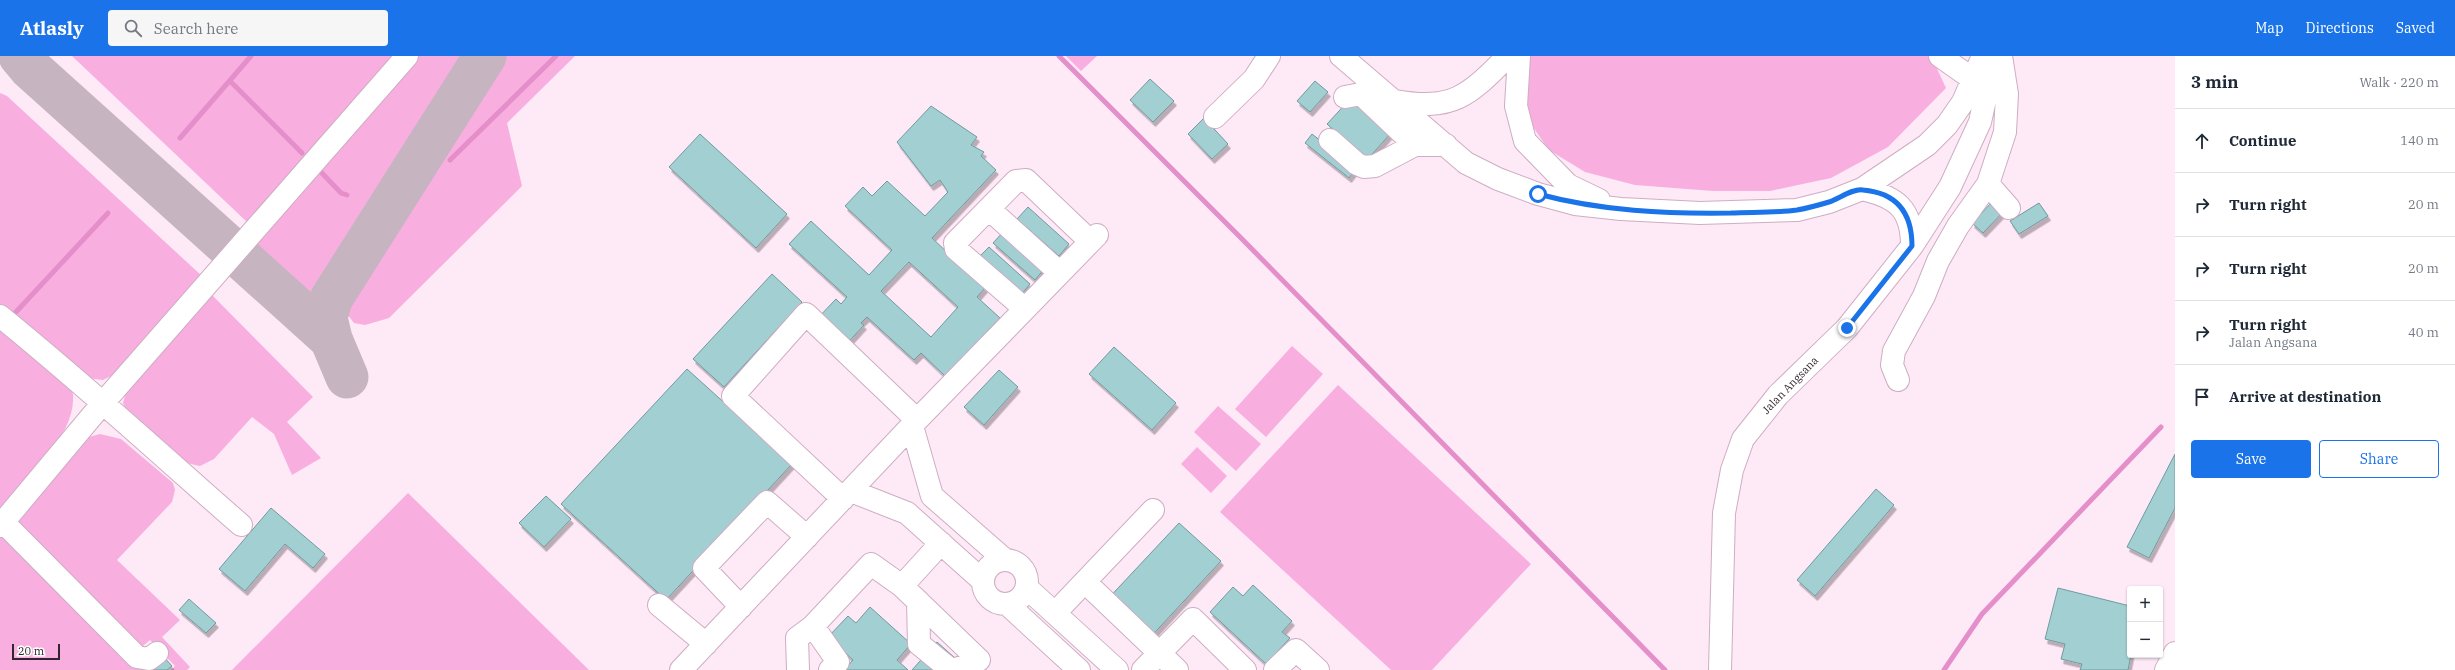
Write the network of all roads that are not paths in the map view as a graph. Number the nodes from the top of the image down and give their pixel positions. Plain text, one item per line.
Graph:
1 (407, 56) edge
2 (1268, 56) edge
3 (1341, 56) edge
4 (1508, 56) edge
5 (1519, 56) edge
6 (1940, 56) edge
7 (1983, 56) edge
8 (1990, 56) edge
9 (2001, 56) edge
10 (1974, 80) junction
11 (1345, 97) dead end
12 (1395, 101) junction
13 (1215, 117) dead end
14 (1330, 140) dead end
15 (1415, 145) junction
16 (1446, 145) junction
17 (1988, 184) junction
18 (1862, 189) junction
19 (2009, 208) dead end
20 (989, 209) junction
21 (1621, 209) junction
22 (1912, 246) junction
23 (1060, 273) junction
24 (1025, 309) junction
25 (0, 316) edge
26 (1898, 380) dead end
27 (102, 404) junction
28 (915, 423) junction
29 (847, 495) junction
30 (1153, 510) dead end
31 (2, 524) edge
32 (241, 525) dead end
33 (807, 537) junction
34 (941, 544) junction
35 (1004, 559) junction
36 (983, 581) junction
37 (1085, 582) junction
38 (902, 586) junction
39 (1027, 588) junction
40 (918, 601) junction
41 (659, 604) dead end
42 (1007, 604) junction
43 (741, 607) junction
44 (1055, 613) junction
45 (813, 626) junction
46 (706, 644) junction
47 (157, 653) dead end
48 (1159, 653) junction
49 (2175, 654) edge
50 (681, 670) edge
51 (798, 670) edge
52 (830, 670) edge
53 (951, 670) edge
54 (954, 670) edge
55 (1079, 670) edge
56 (1117, 670) edge
57 (1143, 670) edge
58 (1177, 670) edge
59 (1245, 670) edge
60 (1275, 670) edge
61 (1318, 670) edge
62 (1720, 670) edge
63 (2166, 670) edge

1 - 27 street
2 - 13 street
3 - 12 street
4 - 12 street
5 - 21 street
6 - 10 street
7 - 10 street
8 - 22 street, Jalan Angsana
9 - 17 street
10 - 18 street
11 - 15 street
12 - 16 street
14 - 15 street
15 - 16 street
16 - 21 street
17 - 19 street
17 - 26 street
18 - 21 street
18 - 22 street
20 - 23 street
20 - 23 street
20 - 24 street
22 - 62 street, Jalan Angsana
23 - 24 street
24 - 28 street
25 - 27 street
27 - 31 street
27 - 32 street
28 - 29 street
28 - 29 street
28 - 35 street
29 - 33 street
29 - 34 street
30 - 37 street
31 - 47 street
33 - 43 street
33 - 43 street
34 - 36 street
34 - 38 street
35 - 36 street
35 - 39 street
36 - 42 street
37 - 44 street
37 - 48 street
38 - 40 street
38 - 45 street
39 - 42 street
39 - 44 street
40 - 53 street
40 - 54 street
41 - 46 street
42 - 55 street
43 - 46 street
44 - 56 street
45 - 51 street
45 - 52 street
46 - 50 street
48 - 57 street
48 - 58 street
48 - 59 street
49 - 63 street
60 - 61 street

